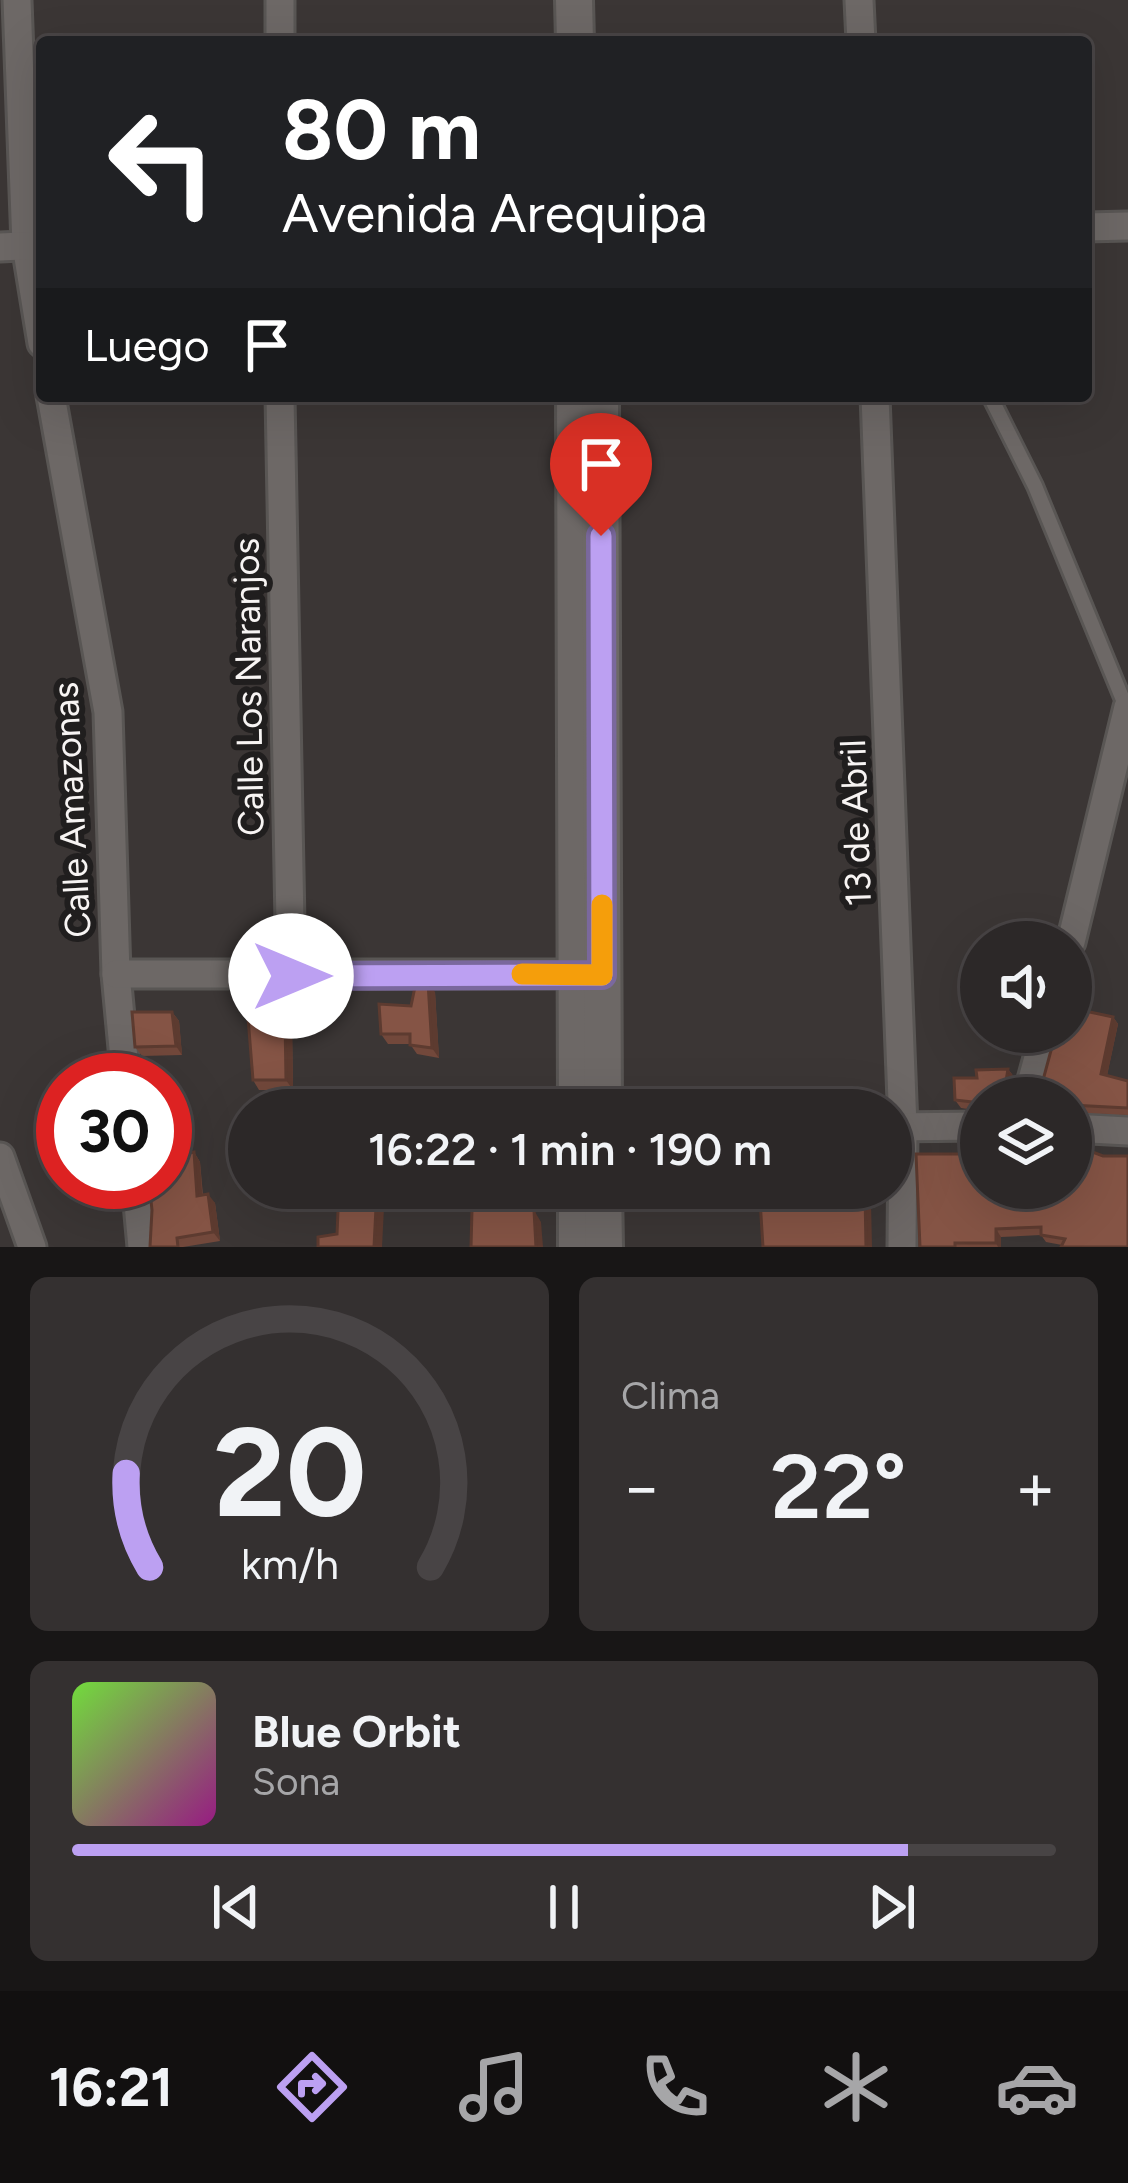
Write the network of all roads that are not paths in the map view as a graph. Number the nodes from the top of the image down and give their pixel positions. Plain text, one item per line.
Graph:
1 (17, 0) edge
2 (280, 0) edge
3 (574, 0) edge
4 (599, 0) edge
5 (859, 0) edge
6 (280, 36) edge
7 (574, 36) edge
8 (599, 36) edge
9 (861, 36) edge
10 (1128, 226) edge
11 (1092, 227) edge
12 (22, 245) edge
13 (36, 314) edge
14 (52, 402) edge
15 (280, 402) edge
16 (575, 402) edge
17 (601, 402) edge
18 (875, 402) edge
19 (993, 402) edge
20 (1127, 707) edge
21 (1077, 921) edge
22 (116, 974) junction
23 (590, 974) junction
24 (291, 976) junction
25 (123, 1053) edge
26 (579, 1089) edge
27 (601, 1089) edge
28 (896, 1089) edge
29 (960, 1126) edge
30 (912, 1127) edge
31 (1092, 1129) edge
32 (1128, 1131) edge
33 (0, 1157) edge
34 (7, 1195) edge
35 (138, 1209) edge
36 (577, 1209) edge
37 (603, 1209) edge
38 (900, 1209) edge
39 (32, 1247) edge
40 (142, 1247) edge
41 (577, 1247) edge
42 (604, 1247) edge
43 (902, 1247) edge

1 - 12 street
2 - 6 street
3 - 7 main road
4 - 8 main road
5 - 9 street
10 - 11 street
12 - 13 street
14 - 22 street, Calle Amazonas
15 - 24 street, Calle Los Naranjos
16 - 23 main road
17 - 23 main road
18 - 28 street, 13 de Abril
19 - 20 lane
20 - 21 street
22 - 24 street
22 - 25 street, Calle Amazonas
23 - 24 street
23 - 26 main road
23 - 27 main road
29 - 30 street
31 - 32 street
33 - 34 street
34 - 39 street
35 - 40 street
36 - 41 main road
37 - 42 main road
38 - 43 street, 13 de Abril

